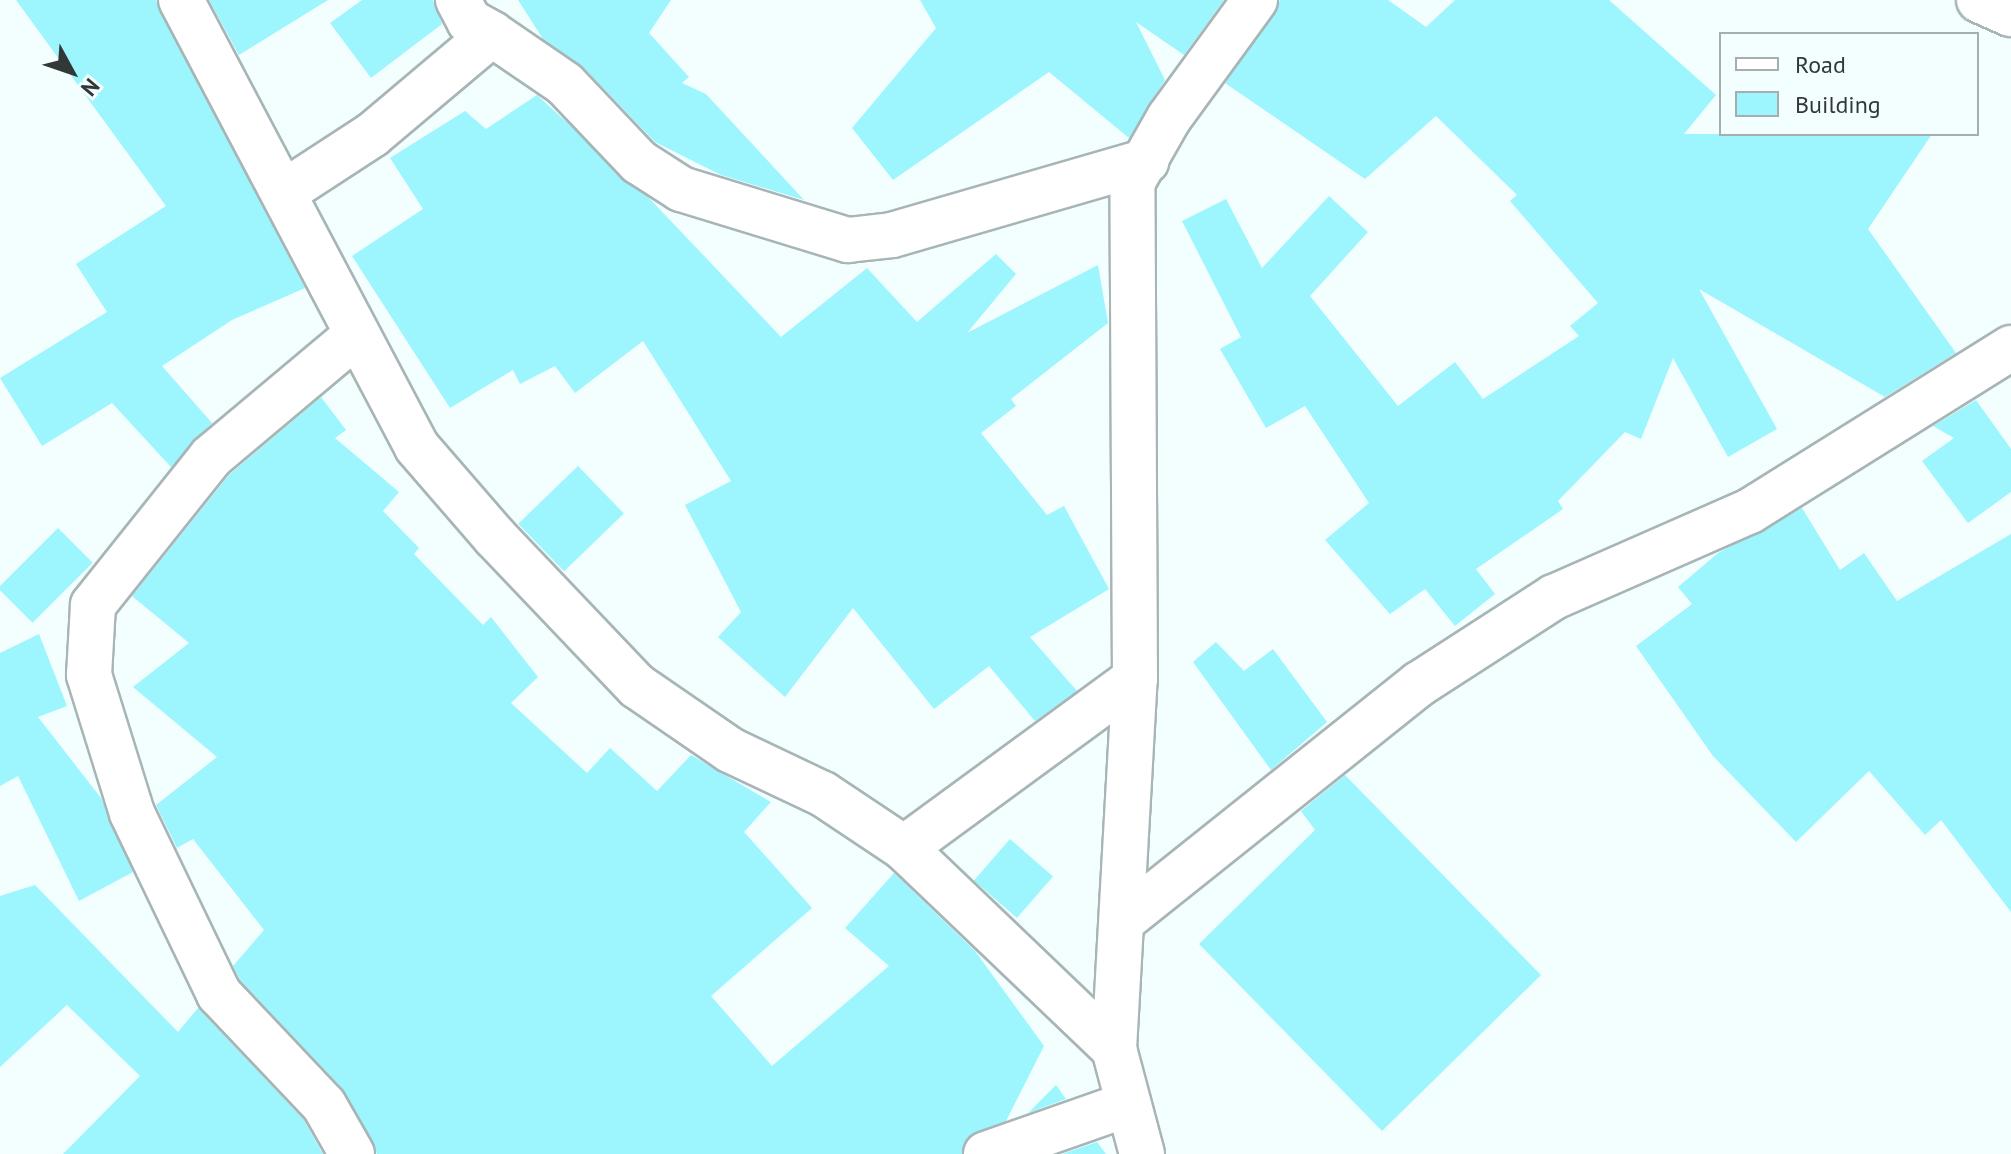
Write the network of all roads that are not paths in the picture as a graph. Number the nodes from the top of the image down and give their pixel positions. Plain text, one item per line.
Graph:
1 (181, 0) edge
2 (458, 0) edge
3 (1255, 0) edge
4 (1979, 0) edge
5 (2011, 14) edge
6 (492, 34) junction
7 (1146, 161) junction
8 (286, 191) junction
9 (355, 336) junction
10 (2011, 348) edge
11 (1135, 679) junction
12 (904, 848) junction
13 (1127, 917) junction
14 (1114, 1049) junction
15 (1129, 1104) junction
16 (352, 1154) edge
17 (986, 1154) edge
18 (1142, 1154) edge

1 - 8 street
2 - 6 street
3 - 7 street
4 - 5 street
6 - 7 street
6 - 8 street
7 - 11 street
8 - 9 street
9 - 12 street
9 - 16 street
10 - 13 street
11 - 12 street
11 - 13 street
12 - 14 street
13 - 14 street
14 - 15 street
15 - 17 street
15 - 18 street

